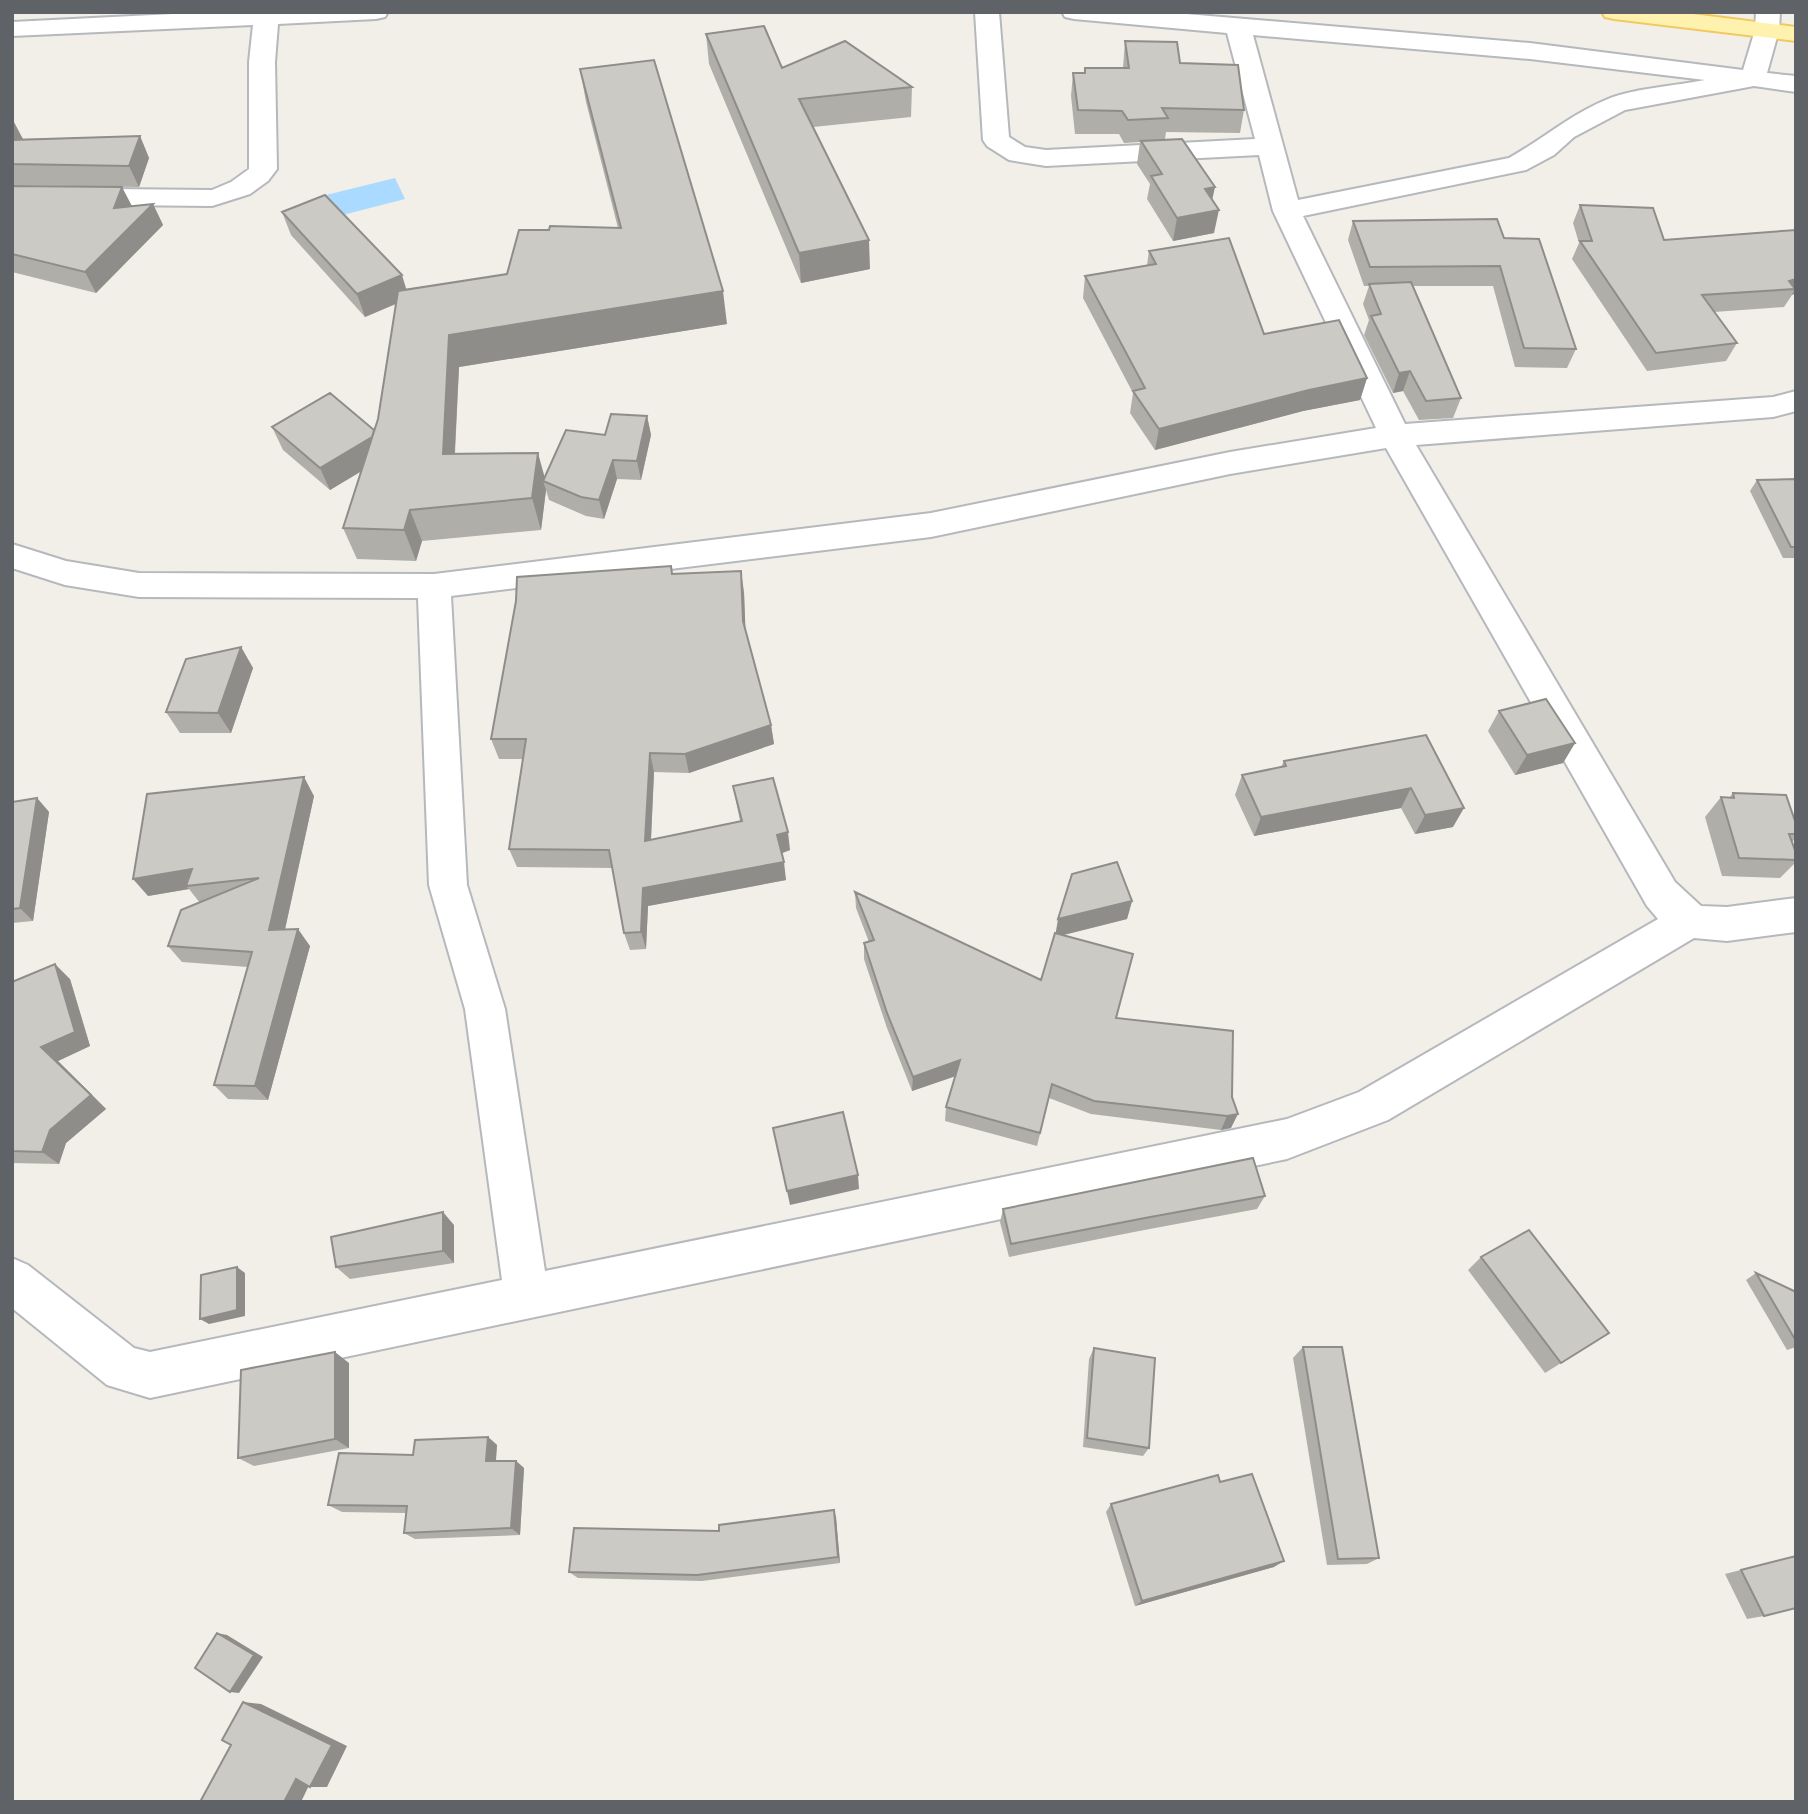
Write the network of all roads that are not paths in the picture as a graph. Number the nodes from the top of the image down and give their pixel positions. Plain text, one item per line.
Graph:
1 (376, 12) edge
2 (987, 12) edge
3 (1074, 12) edge
4 (1614, 12) edge
5 (266, 14) edge
6 (1767, 21) edge
7 (1238, 26) junction
8 (12, 29) edge
9 (1796, 34) edge
10 (1753, 79) junction
11 (1796, 84) edge
12 (1270, 146) junction
13 (12, 196) edge
14 (1287, 211) junction
15 (1796, 401) edge
16 (1395, 436) junction
17 (12, 556) edge
18 (434, 586) junction
19 (1796, 915) edge
20 (1690, 920) junction
21 (12, 1280) edge
22 (527, 1297) junction

1 - 5 street
2 - 12 street
3 - 7 street
4 - 6 main road
5 - 8 street
5 - 13 street
6 - 9 main road
6 - 10 street
7 - 10 street
7 - 12 street
10 - 11 street
10 - 14 street
12 - 14 street
14 - 16 street
15 - 16 street
16 - 18 street
16 - 20 street
17 - 18 street
18 - 22 street
19 - 20 street
20 - 22 street
21 - 22 street

